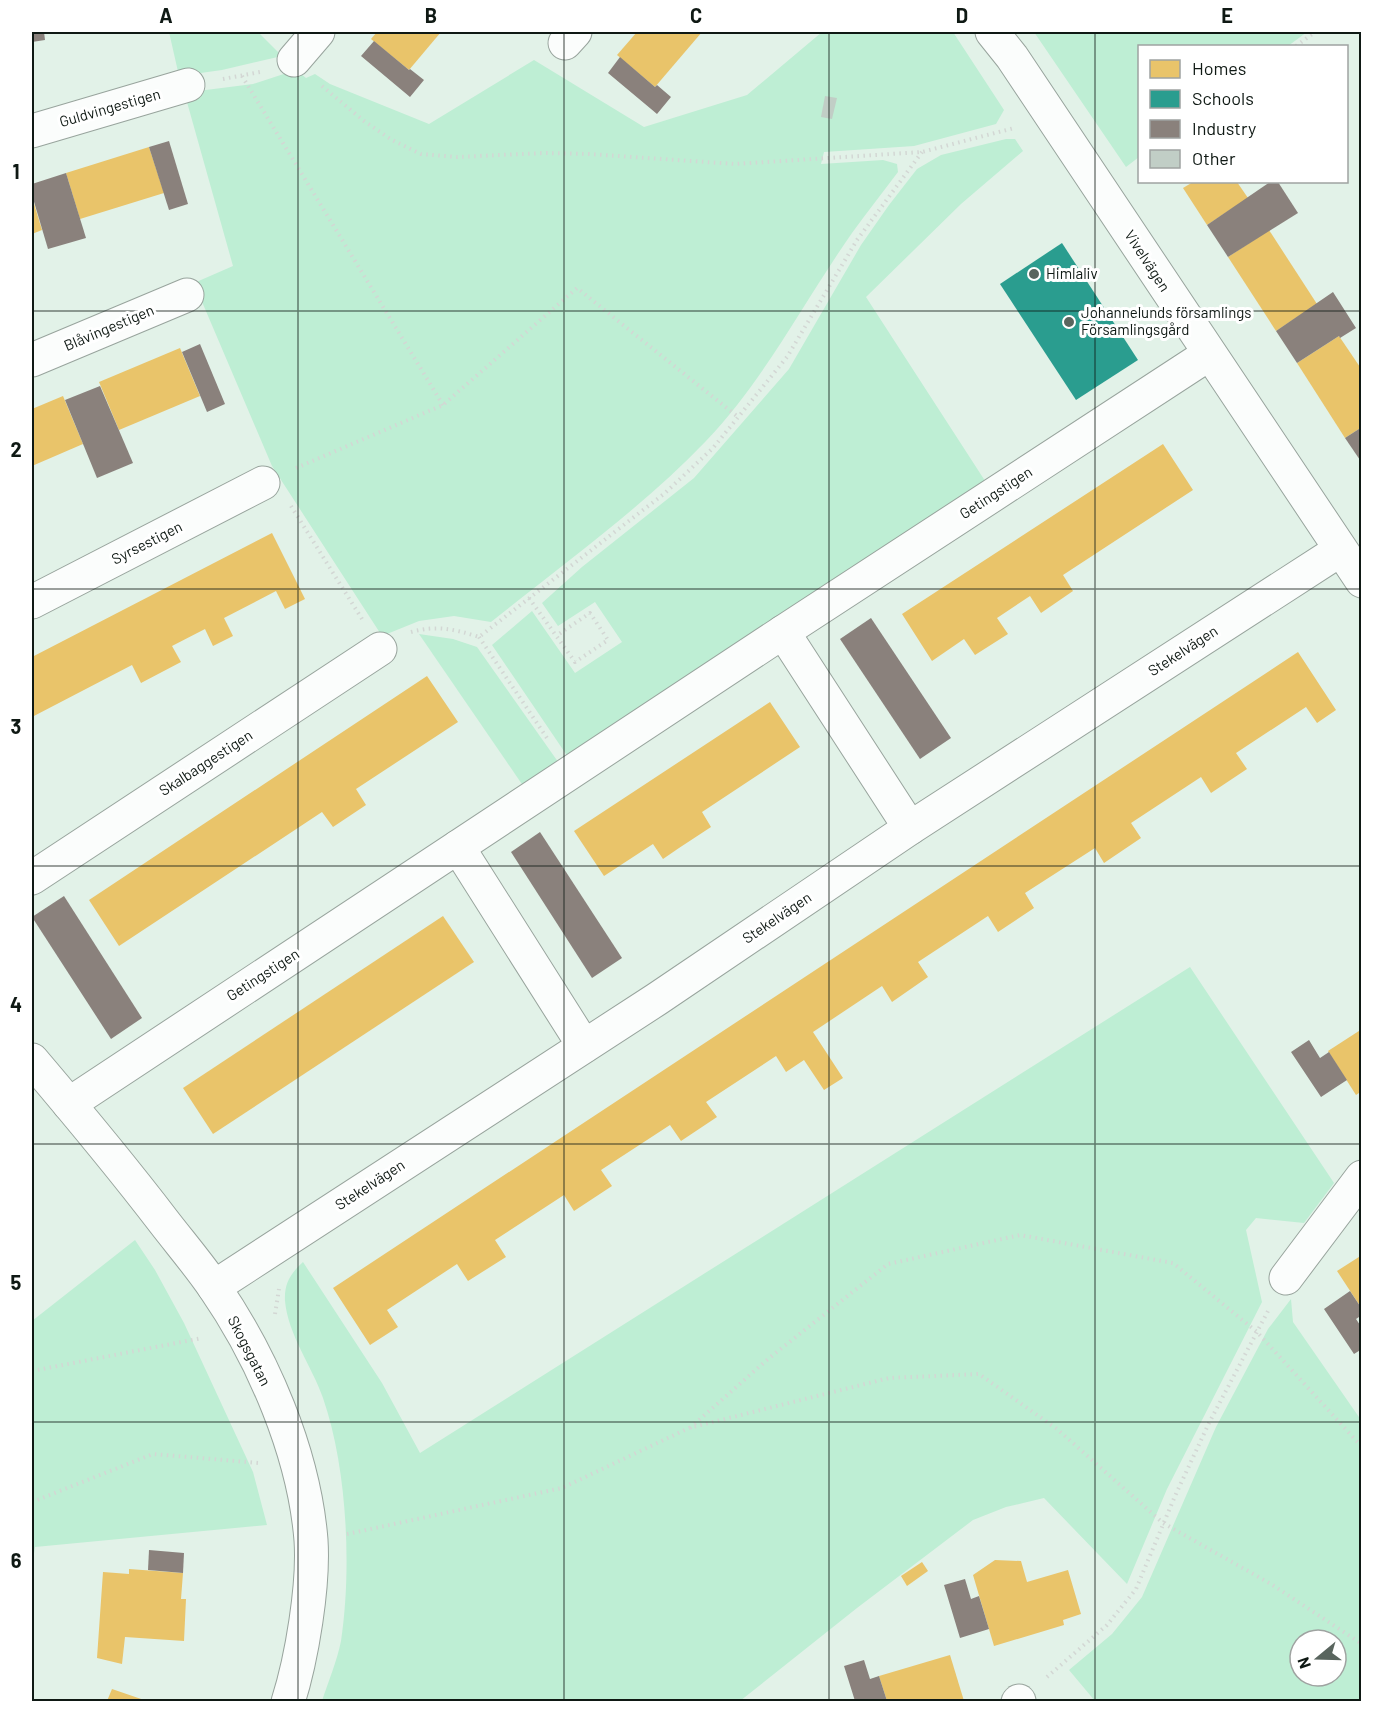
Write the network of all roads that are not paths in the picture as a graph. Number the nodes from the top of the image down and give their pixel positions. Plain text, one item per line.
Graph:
1 (318, 32) edge
2 (992, 32) edge
3 (294, 60) road end
4 (188, 85) road end
5 (32, 131) edge
6 (187, 295) dead end
7 (1209, 354) junction
8 (32, 360) edge
9 (263, 483) road end
10 (1340, 550) junction
11 (1362, 580) edge
12 (32, 602) edge
13 (783, 632) junction
14 (380, 649) road end
15 (910, 828) junction
16 (458, 847) junction
17 (32, 878) edge
18 (584, 1046) junction
19 (32, 1060) edge
20 (69, 1104) junction
21 (1362, 1177) edge
22 (1286, 1278) road end
23 (214, 1287) junction
24 (288, 1701) edge

1 - 3 street
2 - 7 street, Vivelvägen
4 - 5 street, Guldvingestigen
6 - 8 street, Blåvingestigen
7 - 10 street, Vivelvägen
7 - 13 street, Getingstigen
9 - 12 street, Syrsestigen
10 - 11 street, Vivelvägen
10 - 15 street, Stekelvägen
13 - 15 street
13 - 16 street, Getingstigen
14 - 17 street, Skalbaggestigen
15 - 18 street, Stekelvägen
16 - 18 street
16 - 20 street, Getingstigen
18 - 23 street, Stekelvägen
19 - 20 street, Skogsgatan
20 - 23 street, Skogsgatan
21 - 22 street
23 - 24 street, Skogsgatan

